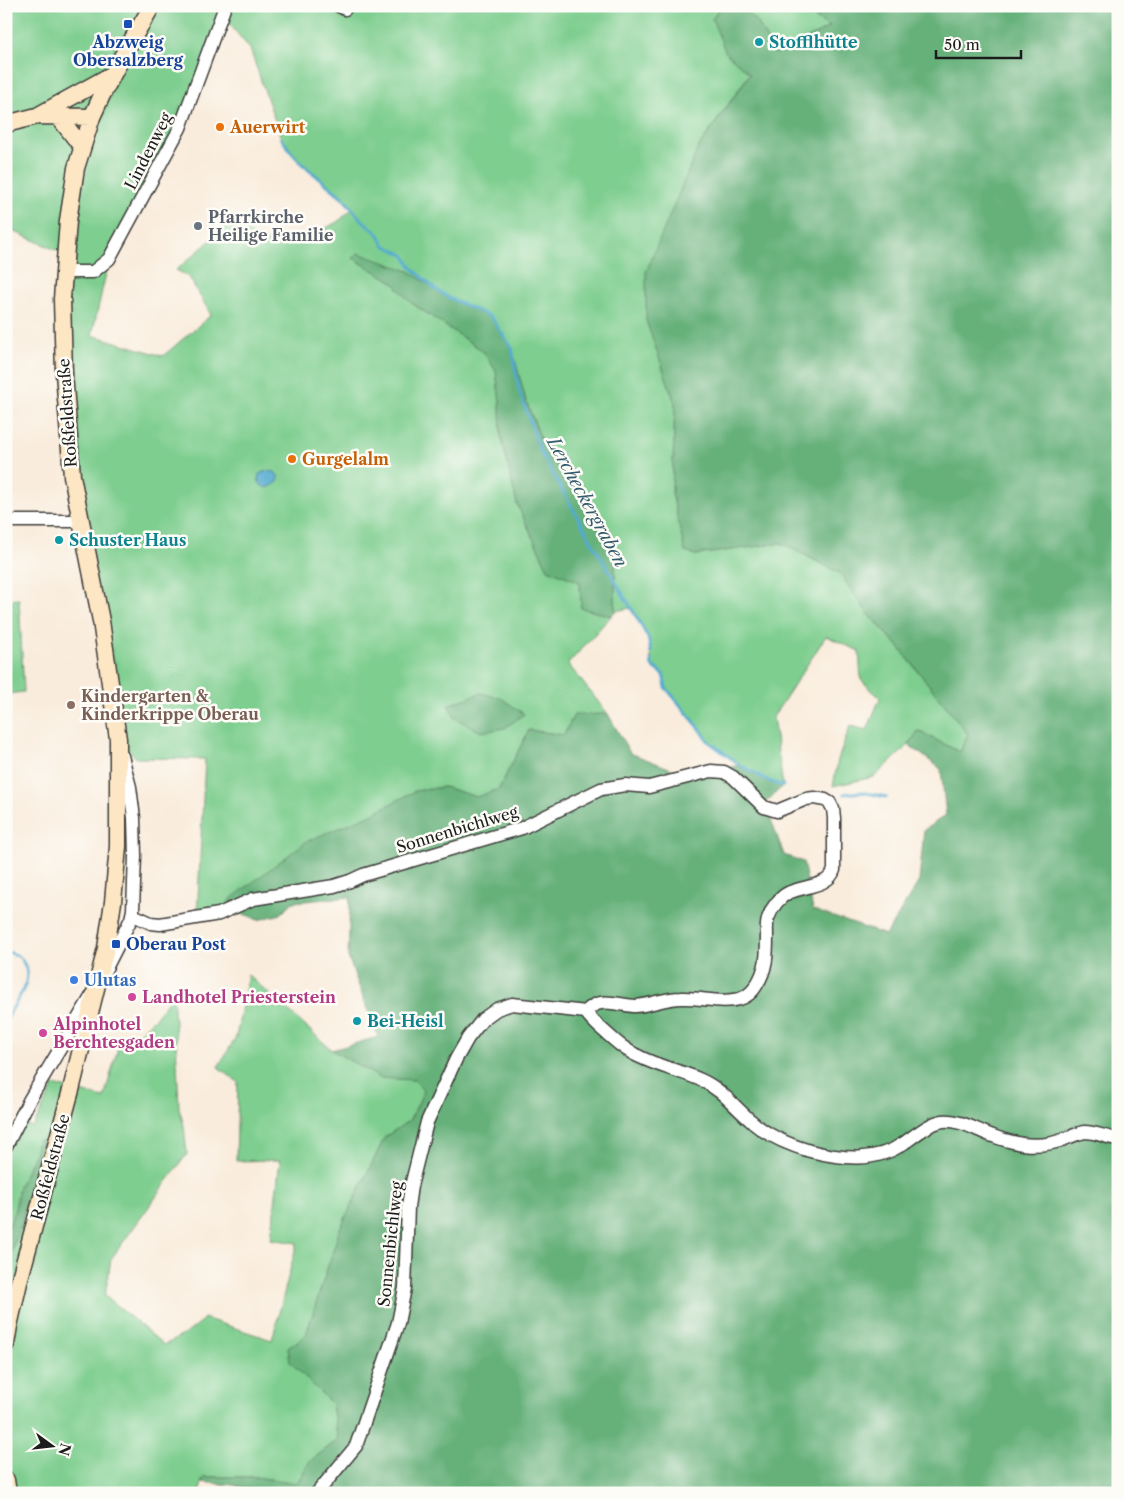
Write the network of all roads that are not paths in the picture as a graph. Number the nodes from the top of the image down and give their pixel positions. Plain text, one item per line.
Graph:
1 (152, 6) edge
2 (225, 6) edge
3 (113, 74) junction
4 (69, 98) junction
5 (37, 116) junction
6 (58, 116) junction
7 (92, 117) junction
8 (6, 124) edge
9 (82, 147) junction
10 (64, 272) junction
11 (6, 521) edge
12 (81, 522) junction
13 (118, 739) junction
14 (132, 915) junction
15 (95, 990) junction
16 (586, 1012) junction
17 (1118, 1139) edge
18 (6, 1146) edge
19 (6, 1344) edge
20 (6, 1480) edge
21 (8, 1493) edge
22 (317, 1493) edge

1 - 3 main road, Roßfeldstraße
2 - 10 street, Lindenweg
3 - 4 main road
3 - 7 main road, Roßfeldstraße
4 - 5 main road
4 - 7 main road
5 - 6 main road
5 - 8 main road
6 - 7 main road
6 - 9 main road
7 - 9 main road, Roßfeldstraße
9 - 10 main road, Roßfeldstraße
10 - 12 main road, Roßfeldstraße
11 - 12 street
12 - 13 main road, Roßfeldstraße
13 - 14 street, Roßfeldstraße
13 - 15 main road, Roßfeldstraße
14 - 15 street, Roßfeldstraße
14 - 16 street, Sonnenbichlweg
15 - 18 street
15 - 19 main road, Roßfeldstraße
16 - 17 street
16 - 22 street, Sonnenbichlweg
20 - 21 main road

